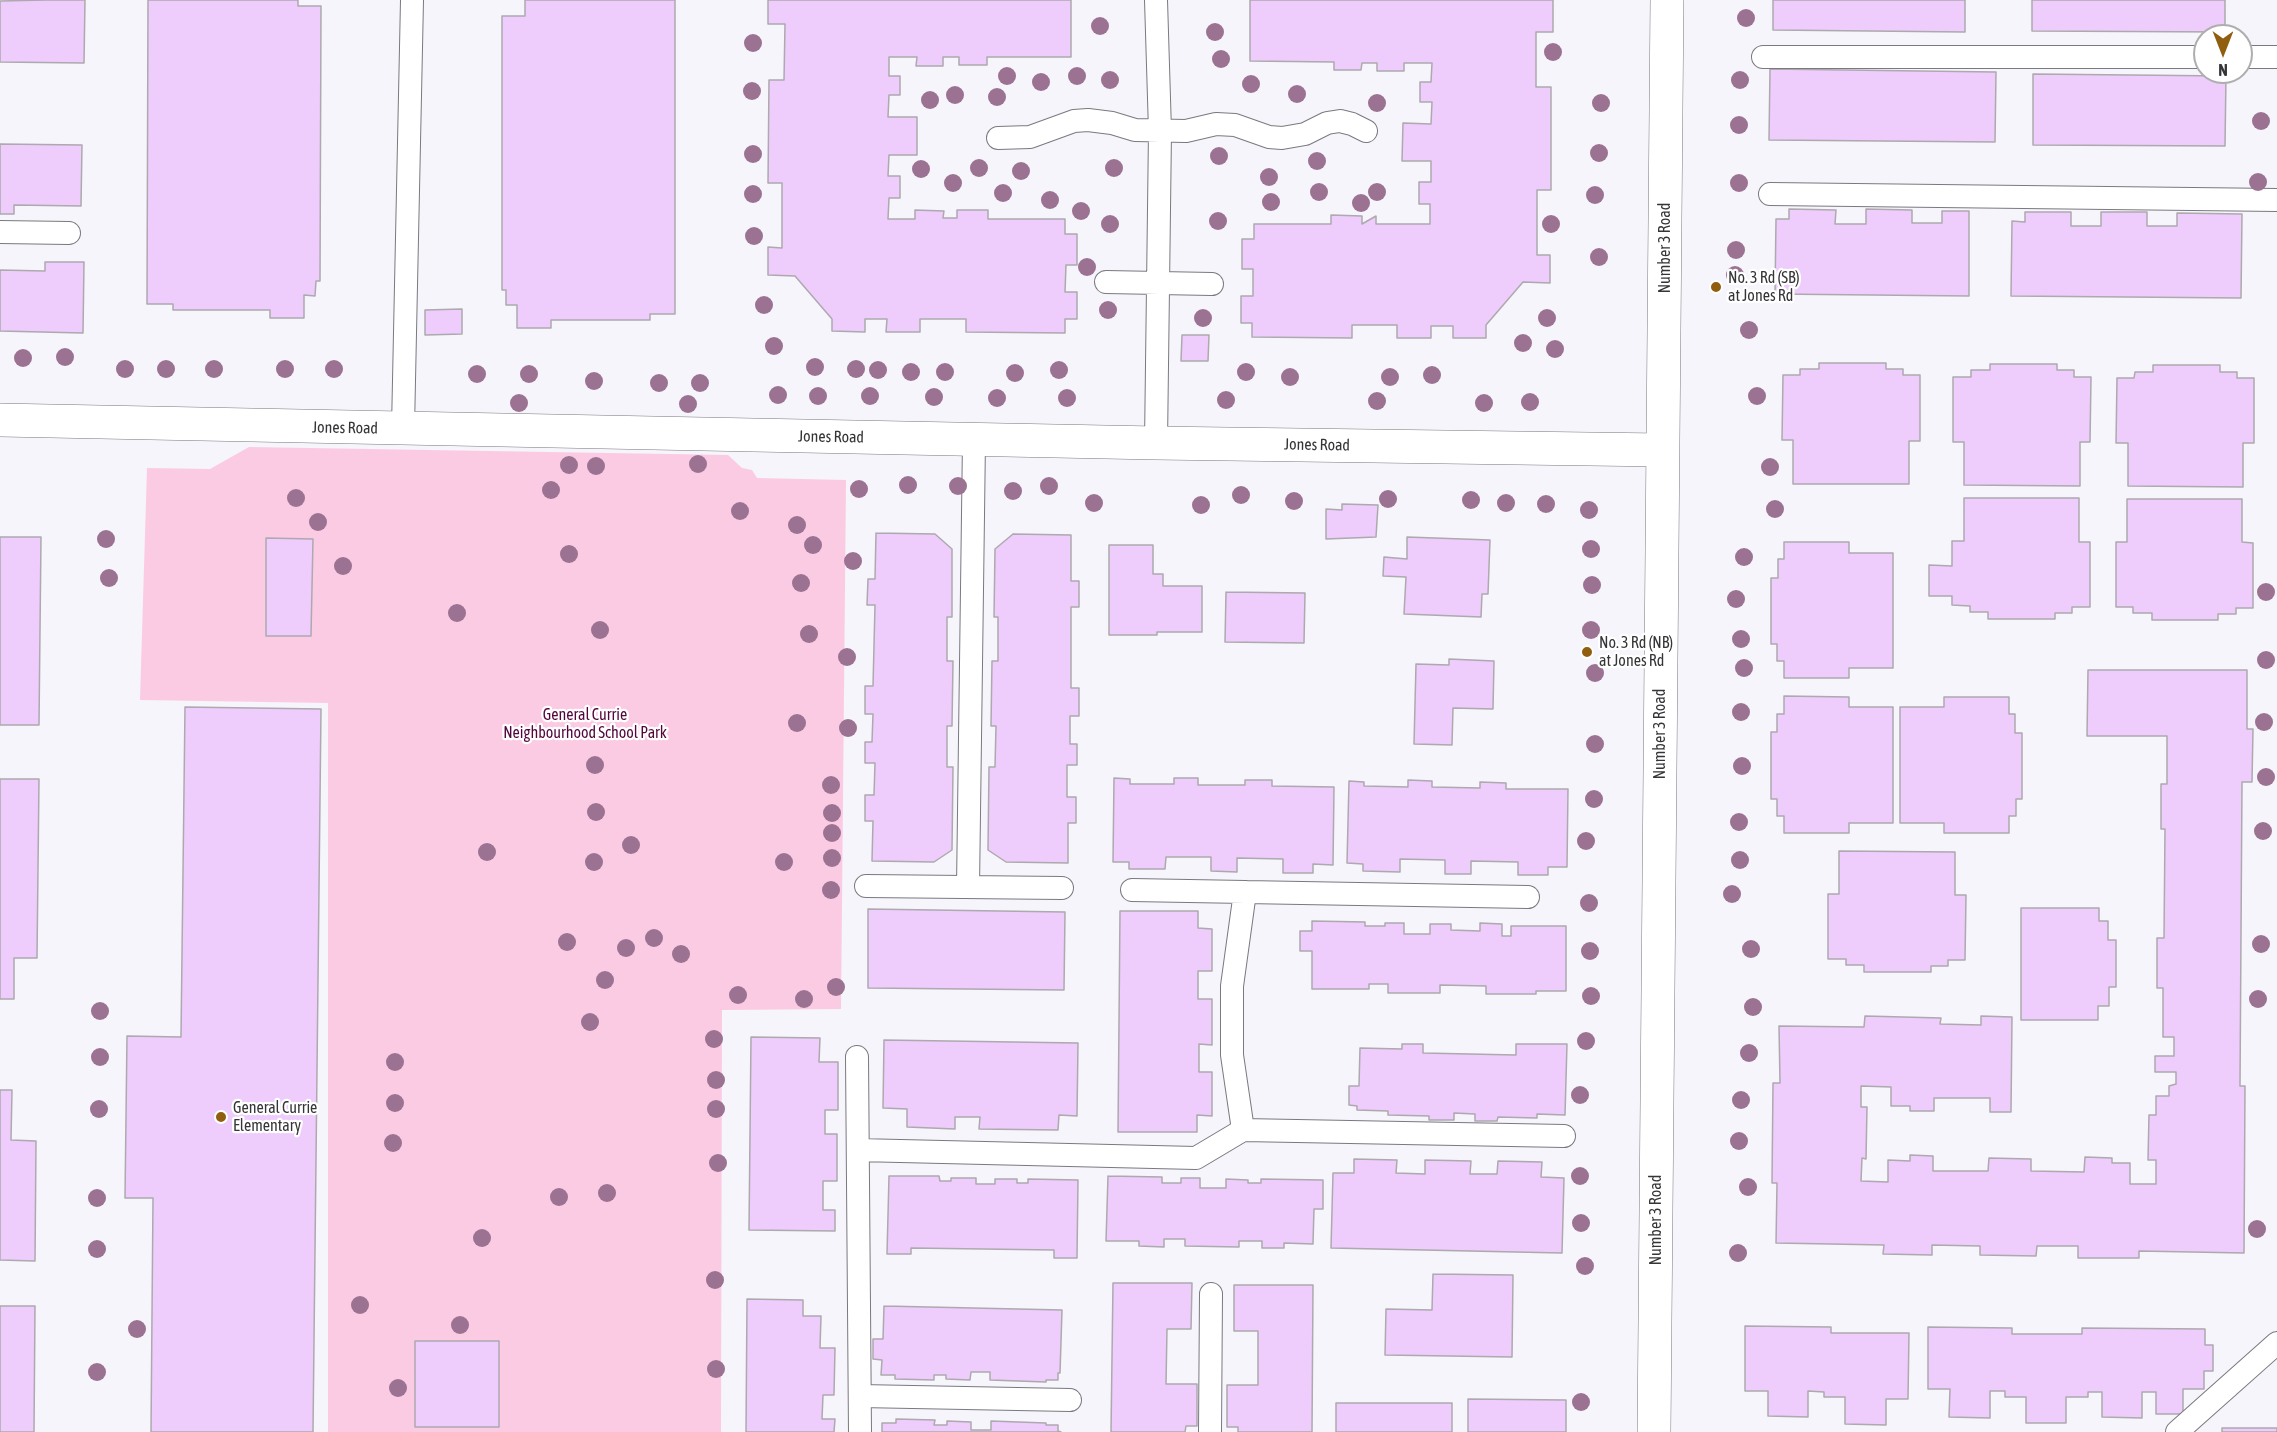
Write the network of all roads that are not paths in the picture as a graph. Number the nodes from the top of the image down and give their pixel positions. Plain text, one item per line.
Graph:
1 (412, 0) edge
2 (1156, 0) edge
3 (1667, 0) edge
4 (1763, 57) dead end
5 (2193, 57) edge
6 (2253, 57) edge
7 (2277, 57) edge
8 (1160, 130) junction
9 (1366, 131) dead end
10 (998, 138) dead end
11 (1770, 194) dead end
12 (2277, 200) edge
13 (0, 232) edge
14 (69, 232) dead end
15 (1106, 282) dead end
16 (1159, 284) junction
17 (1212, 284) dead end
18 (0, 420) edge
19 (403, 428) junction
20 (974, 440) junction
21 (1156, 444) junction
22 (1662, 450) junction
23 (866, 886) dead end
24 (968, 887) junction
25 (1062, 888) dead end
26 (1132, 890) dead end
27 (1245, 892) junction
28 (1527, 897) dead end
29 (857, 1057) dead end
30 (1243, 1130) junction
31 (1564, 1136) dead end
32 (858, 1150) junction
33 (1211, 1294) dead end
34 (2277, 1343) edge
35 (860, 1396) junction
36 (1070, 1400) dead end
37 (860, 1432) edge
38 (1210, 1432) edge
39 (1654, 1432) edge
40 (2177, 1432) edge

1 - 19 lane
2 - 8 lane
3 - 22 street, Number 3 Road
4 - 5 lane
6 - 7 lane
8 - 9 lane
8 - 10 lane
8 - 16 lane
11 - 12 lane
13 - 14 lane
15 - 16 lane
16 - 17 lane
16 - 21 lane
18 - 19 street, Jones Road
19 - 20 street, Jones Road
20 - 21 street, Jones Road
20 - 24 lane
21 - 22 street, Jones Road
22 - 39 street, Number 3 Road
23 - 24 lane
24 - 25 lane
26 - 27 lane
27 - 28 lane
27 - 30 lane
29 - 32 lane
30 - 31 lane
30 - 32 lane
32 - 35 lane
33 - 38 lane
34 - 40 lane
35 - 36 lane
35 - 37 lane

